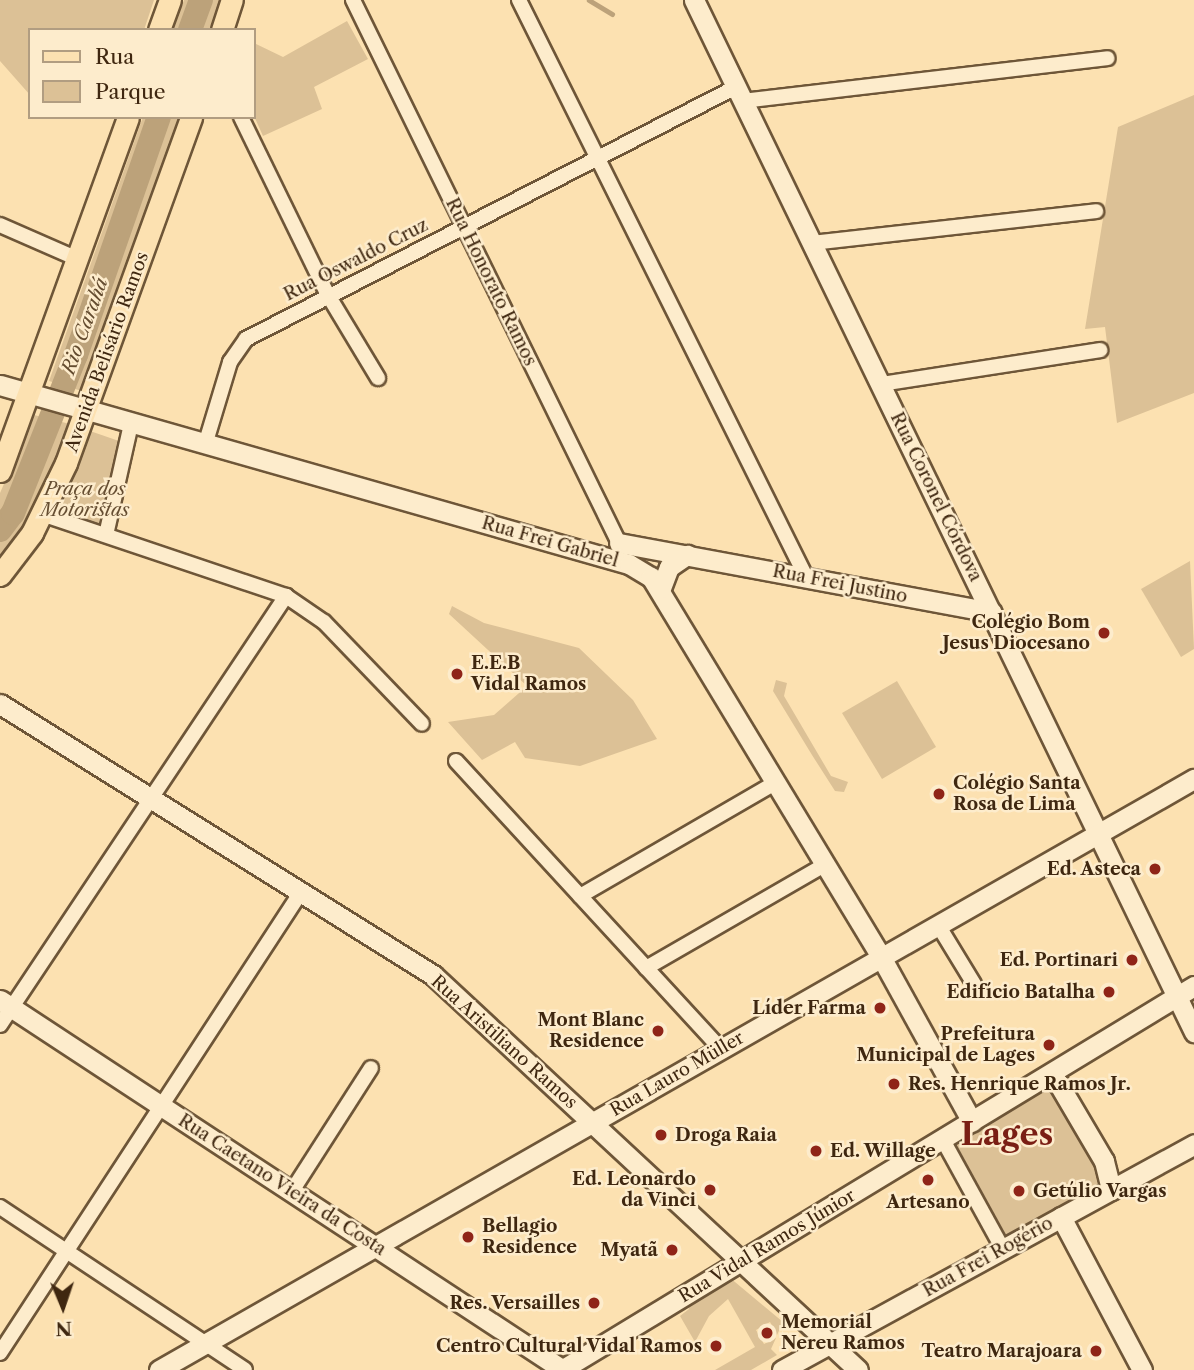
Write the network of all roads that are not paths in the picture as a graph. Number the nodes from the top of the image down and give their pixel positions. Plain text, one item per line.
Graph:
1 (170, 0) edge
2 (232, 0) edge
3 (353, 0) edge
4 (519, 0) edge
5 (694, 0) edge
6 (160, 28) edge
7 (223, 28) edge
8 (1107, 58) dead end
9 (739, 94) junction
10 (127, 119) edge
11 (190, 119) edge
12 (241, 119) edge
13 (597, 158) junction
14 (1096, 211) dead end
15 (0, 226) edge
16 (464, 226) junction
17 (812, 243) junction
18 (78, 259) junction
19 (328, 295) junction
20 (1101, 350) dead end
21 (378, 378) dead end
22 (881, 384) junction
23 (0, 385) edge
24 (36, 396) junction
25 (81, 410) junction
26 (131, 424) junction
27 (205, 445) junction
28 (0, 471) edge
29 (43, 514) junction
30 (106, 535) junction
31 (619, 543) junction
32 (687, 555) junction
33 (629, 564) junction
34 (0, 575) edge
35 (806, 578) junction
36 (661, 588) junction
37 (286, 596) junction
38 (992, 612) junction
39 (0, 704) edge
40 (422, 724) dead end
41 (456, 761) dead end
42 (1194, 779) edge
43 (777, 782) junction
44 (148, 797) junction
45 (1100, 833) junction
46 (826, 864) junction
47 (301, 892) junction
48 (580, 896) junction
49 (938, 925) junction
50 (881, 957) junction
51 (646, 968) junction
52 (974, 984) dead end
53 (1185, 991) edge
54 (6, 1004) edge
55 (0, 1025) edge
56 (1194, 1032) edge
57 (721, 1049) junction
58 (371, 1068) dead end
59 (1047, 1077) junction
60 (161, 1106) junction
61 (592, 1122) junction
62 (972, 1122) junction
63 (943, 1140) junction
64 (1194, 1144) edge
65 (1111, 1190) junction
66 (292, 1191) junction
67 (0, 1207) edge
68 (1061, 1217) junction
69 (376, 1246) junction
70 (1003, 1249) junction
71 (66, 1251) junction
72 (741, 1261) junction
73 (206, 1344) junction
74 (830, 1344) junction
75 (0, 1353) edge
76 (159, 1370) edge
77 (245, 1370) edge
78 (563, 1370) edge
79 (782, 1370) edge
80 (858, 1370) edge
81 (1142, 1370) edge

1 - 6 main road
2 - 7 main road
3 - 16 street, Rua Honorato Ramos
4 - 13 street
5 - 9 main road, Rua Coronel Córdova
8 - 9 street, Rua Oswaldo Cruz
9 - 13 street, Rua Oswaldo Cruz
9 - 17 main road, Rua Coronel Córdova
10 - 18 main road
11 - 25 main road, Avenida Belisário Ramos
12 - 19 street
13 - 16 street, Rua Oswaldo Cruz
13 - 35 street
14 - 17 street
15 - 18 street
16 - 19 street, Rua Oswaldo Cruz
16 - 31 street, Rua Honorato Ramos
17 - 22 main road, Rua Coronel Córdova
18 - 24 main road
19 - 21 street
19 - 27 street, Rua Oswaldo Cruz
20 - 22 street
22 - 38 main road, Rua Coronel Córdova
23 - 24 main road, Rua Frei Gabriel
24 - 25 main road, Rua Frei Gabriel
24 - 28 main road
25 - 26 main road, Rua Frei Gabriel
25 - 29 main road, Avenida Belisário Ramos
26 - 27 main road, Rua Frei Gabriel
26 - 30 street
27 - 33 main road, Rua Frei Gabriel
29 - 30 street
29 - 34 main road, Avenida Belisário Ramos
30 - 37 street
31 - 32 main road, Rua Frei Justino
31 - 33 main road, Rua Honorato Ramos
32 - 35 main road, Rua Frei Justino
32 - 36 main road
33 - 36 main road, Rua Frei Gabriel
35 - 38 main road, Rua Frei Justino
36 - 43 main road, Rua Frei Gabriel
37 - 40 street
37 - 44 street
38 - 45 main road, Rua Coronel Córdova
39 - 44 main road, Rua Aristiliano Ramos
41 - 48 street
42 - 45 main road, Rua Lauro Müller
43 - 46 main road, Rua Frei Gabriel
43 - 48 street
44 - 47 main road, Rua Aristiliano Ramos
44 - 54 street
45 - 49 main road, Rua Lauro Müller
45 - 53 main road, Rua Coronel Córdova
46 - 50 main road, Rua Frei Gabriel
46 - 51 street
47 - 60 street
47 - 61 main road, Rua Aristiliano Ramos
48 - 51 street
49 - 50 main road, Rua Lauro Müller
49 - 52 street
50 - 57 main road, Rua Lauro Müller
50 - 62 main road, Rua Frei Gabriel
51 - 57 street
53 - 56 main road, Rua Coronel Córdova
53 - 59 main road, Rua Vidal Ramos Júnior
54 - 55 street
54 - 60 main road, Rua Caetano Vieira da Costa
57 - 61 main road, Rua Lauro Müller
58 - 66 street
59 - 62 main road, Rua Vidal Ramos Júnior
59 - 65 main road
60 - 66 main road, Rua Caetano Vieira da Costa
60 - 71 street
61 - 69 main road, Rua Lauro Müller
61 - 72 main road, Rua Aristiliano Ramos
62 - 63 main road, Rua Vidal Ramos Júnior
63 - 70 street
63 - 72 main road, Rua Vidal Ramos Júnior
64 - 65 main road, Rua Frei Rogério
65 - 68 main road, Rua Frei Rogério
66 - 69 main road, Rua Caetano Vieira da Costa
67 - 71 street
68 - 70 main road, Rua Frei Rogério
68 - 81 main road
69 - 73 main road, Rua Lauro Müller
69 - 78 main road, Rua Caetano Vieira da Costa
70 - 74 main road, Rua Frei Rogério
71 - 73 street
71 - 75 street
72 - 74 main road, Rua Aristiliano Ramos
72 - 78 main road, Rua Vidal Ramos Júnior
73 - 76 main road, Rua Lauro Müller
73 - 77 street
74 - 79 main road, Rua Frei Rogério
74 - 80 main road, Rua Aristiliano Ramos

